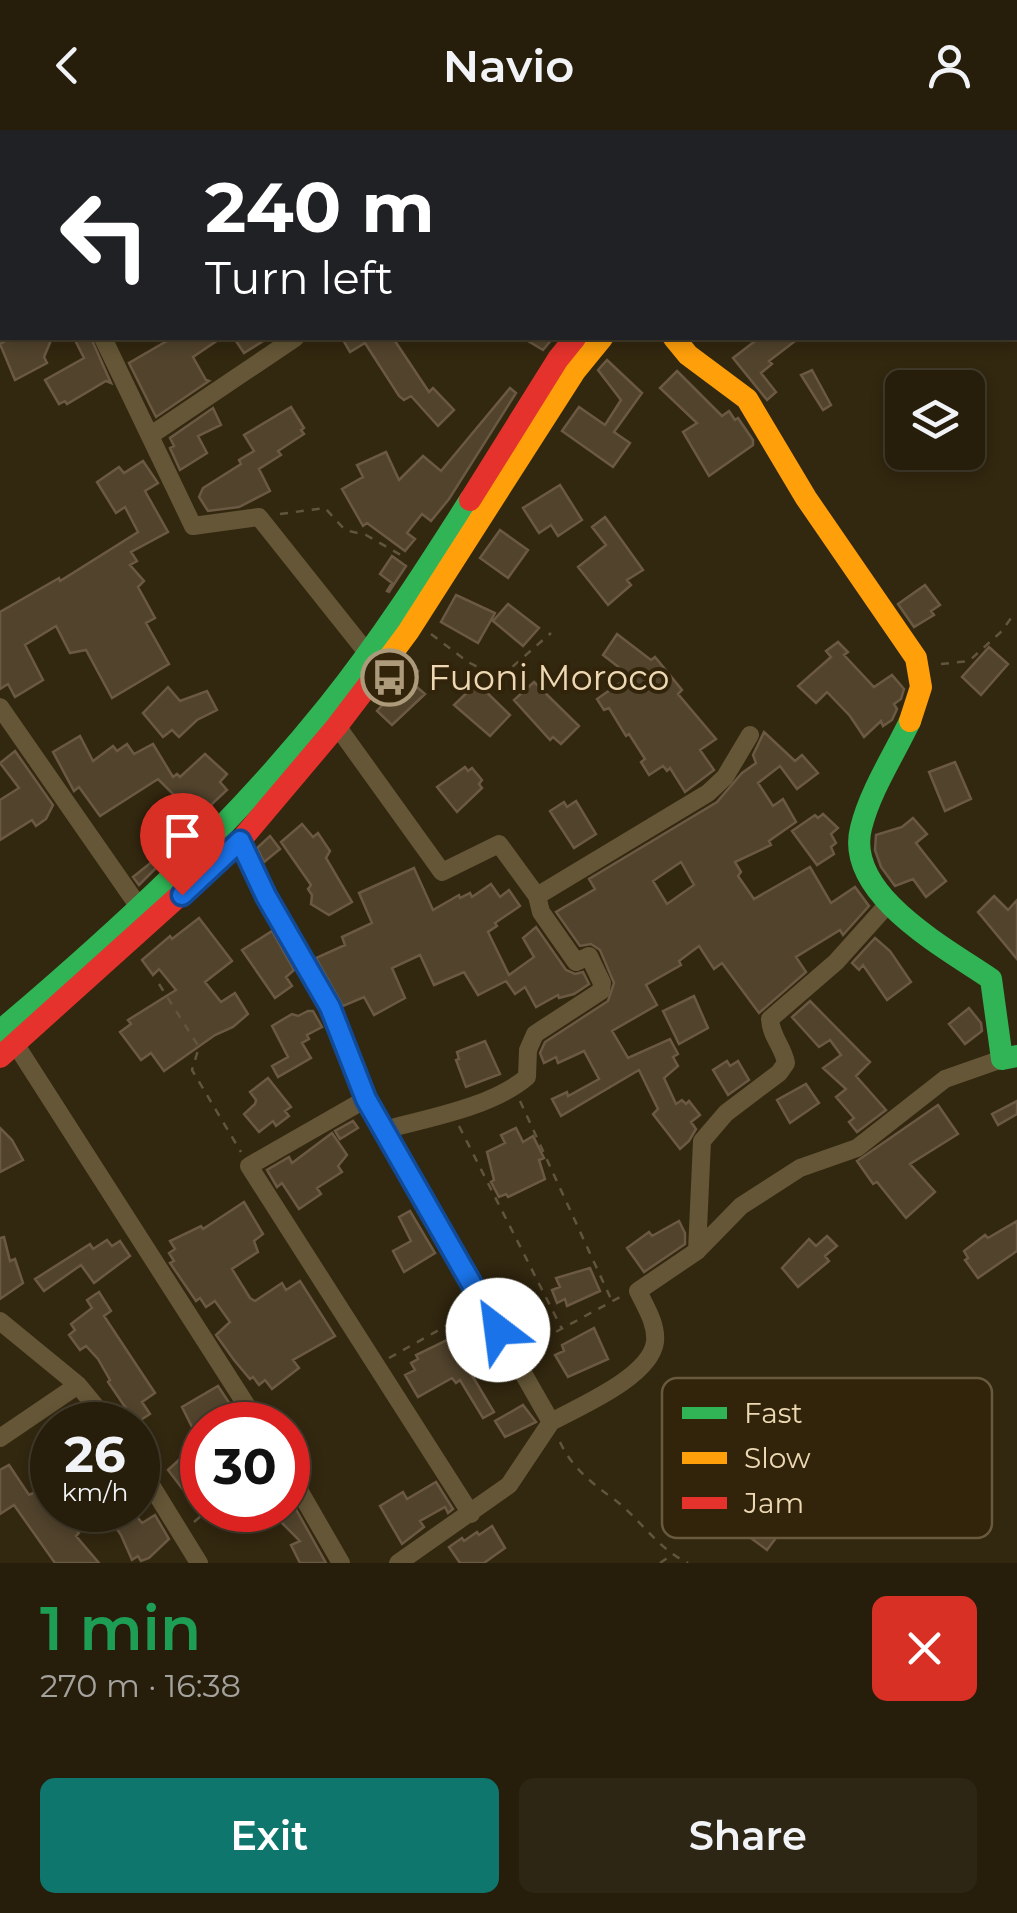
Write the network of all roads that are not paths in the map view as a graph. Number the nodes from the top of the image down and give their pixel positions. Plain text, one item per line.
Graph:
1 (103, 340) edge
2 (292, 340) edge
3 (573, 340) edge
4 (600, 340) edge
5 (676, 340) edge
6 (151, 435) junction
7 (368, 654) junction
8 (0, 707) edge
9 (337, 726) junction
10 (750, 735) dead end
11 (240, 841) junction
12 (536, 896) junction
13 (888, 904) junction
14 (139, 907) junction
15 (5, 1045) edge
16 (1010, 1058) edge
17 (366, 1099) junction
18 (384, 1130) junction
19 (696, 1251) junction
20 (0, 1321) edge
21 (78, 1385) junction
22 (92, 1402) edge
23 (244, 1402) edge
24 (552, 1422) junction
25 (0, 1438) edge
26 (160, 1500) edge
27 (310, 1510) edge
28 (471, 1514) junction
29 (199, 1563) edge
30 (341, 1563) edge
31 (398, 1563) edge

1 - 6 street
2 - 6 street
3 - 7 main road
4 - 9 main road
5 - 13 main road
6 - 7 street
7 - 14 main road
8 - 14 street
9 - 11 main road
9 - 12 street
10 - 12 street
11 - 15 main road
11 - 17 street
12 - 18 street
13 - 16 main road
13 - 19 street
14 - 15 main road
15 - 23 street
16 - 19 street
17 - 18 street
17 - 28 street
18 - 24 street
19 - 24 street
20 - 21 street
21 - 22 street
21 - 25 street
24 - 28 street
26 - 29 street
27 - 30 street
28 - 31 street

